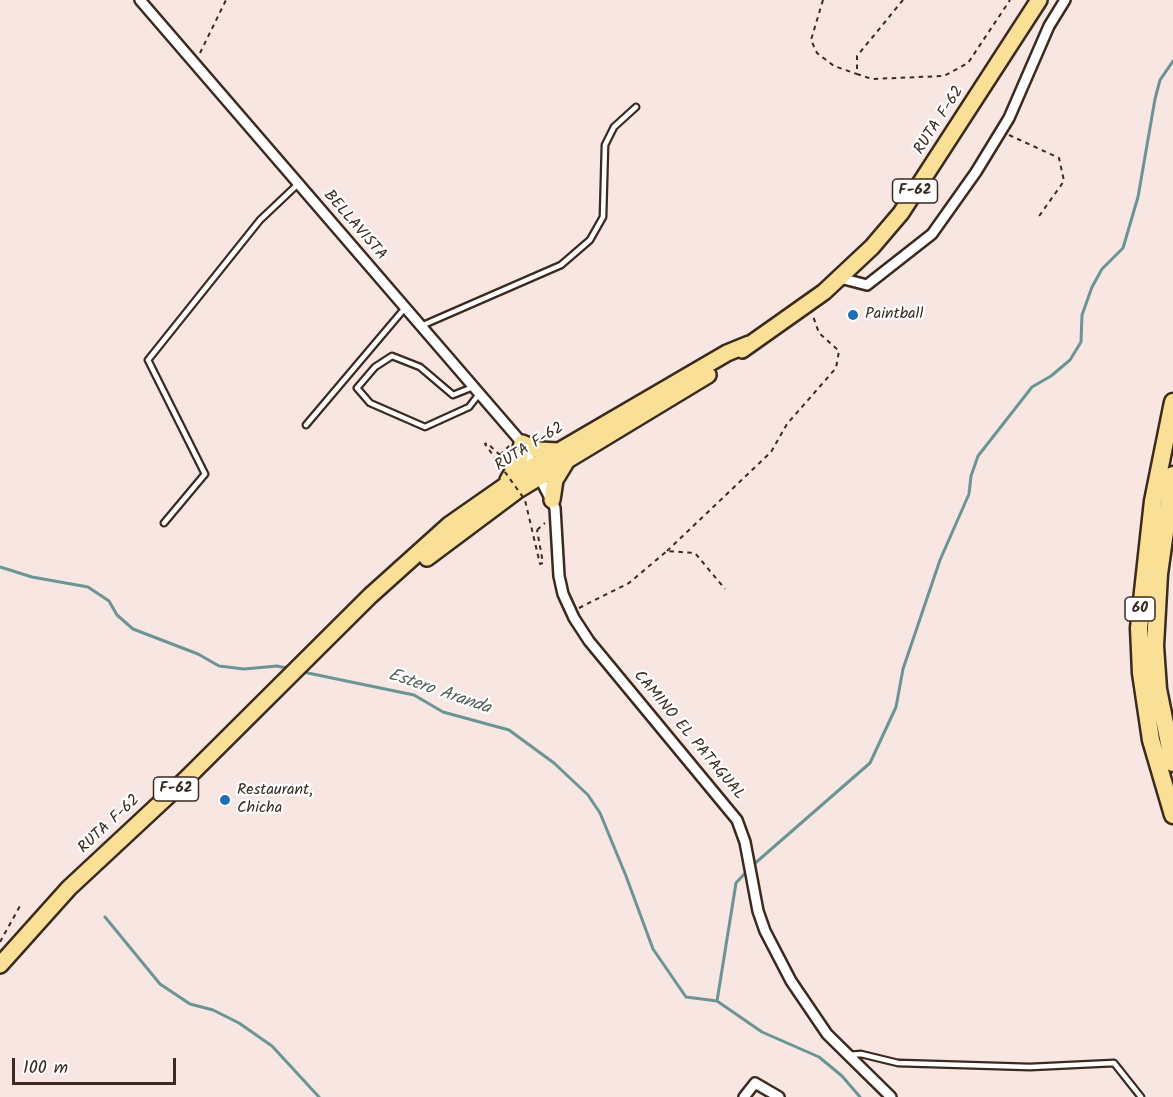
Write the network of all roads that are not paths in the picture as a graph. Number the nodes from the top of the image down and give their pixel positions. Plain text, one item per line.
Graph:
1 (140, 0) edge
2 (1039, 0) edge
3 (1065, 0) edge
4 (636, 107) dead end
5 (298, 184) junction
6 (840, 278) junction
7 (405, 308) junction
8 (421, 326) junction
9 (476, 390) junction
10 (1173, 402) edge
11 (306, 425) dead end
12 (522, 443) junction
13 (566, 453) junction
14 (538, 470) junction
15 (1173, 475) edge
16 (500, 489) junction
17 (518, 490) junction
18 (552, 500) junction
19 (164, 523) dead end
20 (352, 616) junction
21 (1173, 763) edge
22 (1173, 815) edge
23 (0, 965) edge
24 (847, 1055) junction
25 (744, 1097) edge
26 (779, 1097) edge
27 (891, 1097) edge
28 (1141, 1097) edge

1 - 5 street, BELLAVISTA
2 - 6 main road, RUTA F-62 / F-62
3 - 6 street
4 - 8 lane
5 - 7 street, BELLAVISTA
5 - 19 lane
6 - 13 main road, RUTA F-62 / F-62
7 - 8 street, BELLAVISTA
7 - 11 lane
8 - 9 street, BELLAVISTA
9 - 9 lane
9 - 12 street, BELLAVISTA
10 - 22 highway, 60
12 - 13 main road
12 - 14 street, BELLAVISTA
12 - 16 main road
13 - 14 main road, RUTA F-62 / F-62
13 - 18 main road
14 - 16 main road, RUTA F-62 / F-62
14 - 17 main road, RUTA F-62 / F-62
14 - 18 street, CAMINO EL PATAGUAL
15 - 21 highway, 60
16 - 20 main road, RUTA F-62 / F-62
17 - 18 main road
17 - 20 main road, RUTA F-62 / F-62
18 - 24 street, CAMINO EL PATAGUAL
20 - 23 main road, RUTA F-62 / F-62
24 - 27 street, CAMINO EL PATAGUAL
24 - 28 lane
25 - 26 street

